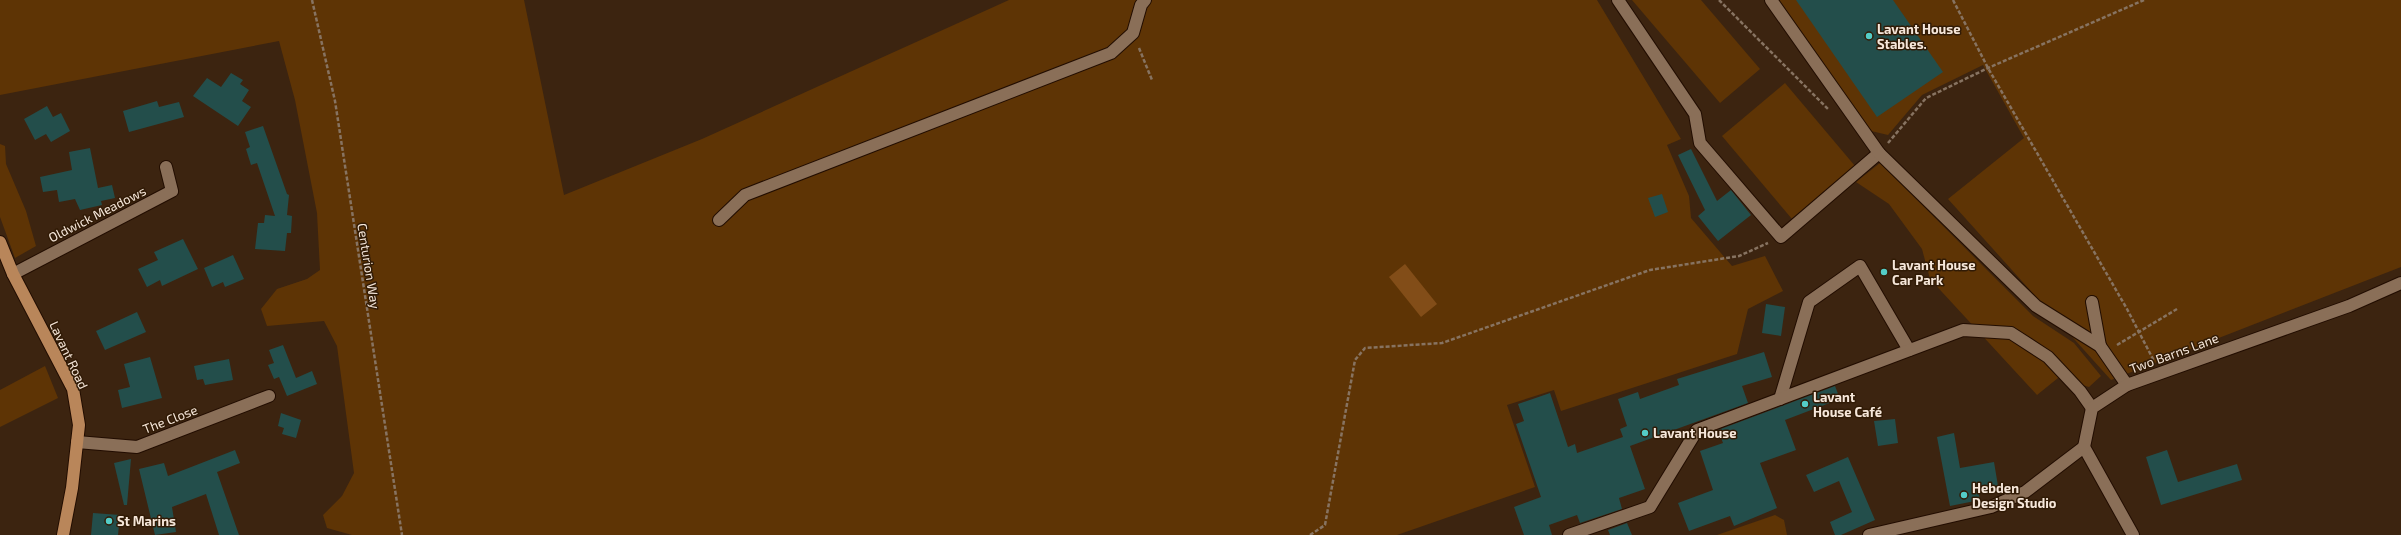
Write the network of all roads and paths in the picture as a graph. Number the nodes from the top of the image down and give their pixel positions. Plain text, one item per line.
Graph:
1 (312, 0) edge
2 (1145, 0) edge
3 (1618, 0) edge
4 (1719, 0) edge
5 (1771, 0) edge
6 (1953, 0) edge
7 (2144, 0) edge
8 (1132, 33) junction
9 (1988, 68) junction
10 (1152, 80) dead end
11 (1832, 114) dead end
12 (1879, 153) junction
13 (166, 167) dead end
14 (719, 220) dead end
15 (1781, 237) junction
16 (0, 242) edge
17 (13, 274) junction
18 (2401, 283) edge
19 (2092, 302) dead end
20 (2177, 310) dead end
21 (2139, 332) junction
22 (2102, 349) junction
23 (1909, 350) junction
24 (2160, 372) junction
25 (2127, 385) junction
26 (269, 396) dead end
27 (1780, 399) junction
28 (2092, 408) junction
29 (77, 442) junction
30 (2084, 448) junction
31 (64, 535) edge
32 (402, 535) edge
33 (1310, 535) edge
34 (1570, 535) edge
35 (1869, 535) edge
36 (2133, 535) edge

1 - 32 path, Centurion Way
2 - 8 street
3 - 15 street
4 - 11 path
5 - 12 street
6 - 9 path
7 - 9 path
8 - 10 path
8 - 14 street
9 - 12 path
9 - 21 path
12 - 15 street
12 - 22 street
13 - 17 street, Oldwick Meadows
15 - 33 path
16 - 17 main road, Lavant Road
17 - 29 main road, Lavant Road
18 - 24 street, Two Barns Lane
19 - 22 street
20 - 21 path
21 - 22 path
21 - 24 path
22 - 25 street
23 - 27 street
23 - 27 street
23 - 28 street
24 - 25 street, Two Barns Lane
25 - 28 street, Two Barns Lane
26 - 29 street, The Close
27 - 34 street
28 - 30 street
29 - 31 main road, Lavant Road
30 - 35 street
30 - 36 street

